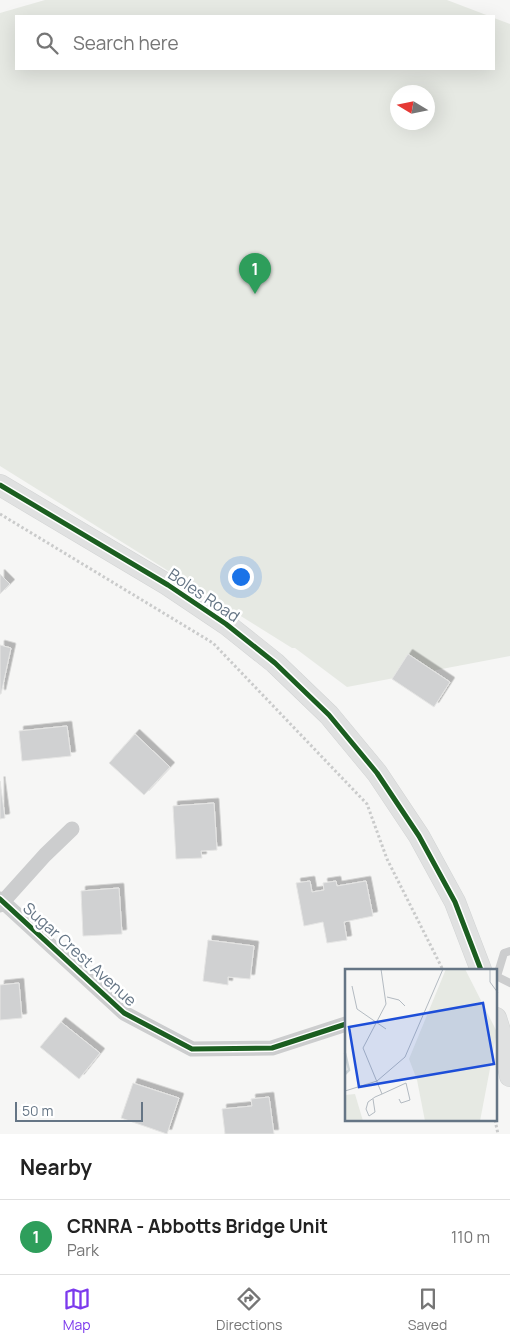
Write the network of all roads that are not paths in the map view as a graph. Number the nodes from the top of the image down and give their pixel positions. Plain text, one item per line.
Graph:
1 (0, 485) edge
2 (72, 829) dead end
3 (1, 902) edge
4 (510, 951) edge
5 (481, 969) edge
6 (498, 970) edge
7 (498, 977) edge
8 (510, 983) edge
9 (345, 1024) edge
10 (498, 1024) edge
11 (510, 1076) edge

1 - 5 street, Boles Road
2 - 3 street
3 - 9 street, Sugar Crest Avenue
4 - 6 lane
7 - 8 lane
10 - 11 street

